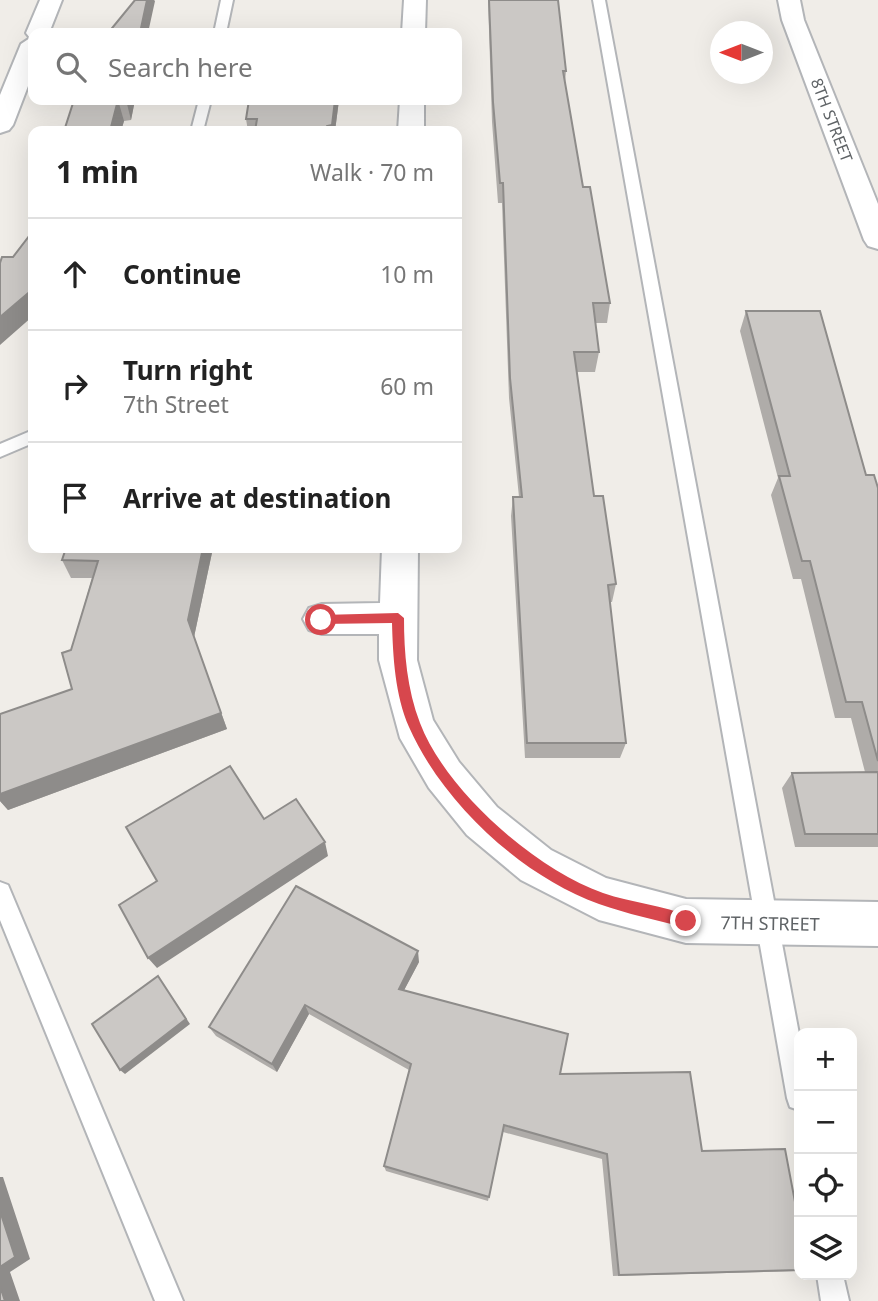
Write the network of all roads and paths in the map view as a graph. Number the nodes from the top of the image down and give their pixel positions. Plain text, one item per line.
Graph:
1 (51, 0) edge
2 (227, 0) edge
3 (415, 0) edge
4 (599, 0) edge
5 (789, 0) edge
6 (40, 28) edge
7 (221, 28) edge
8 (414, 28) edge
9 (28, 56) edge
10 (204, 105) edge
11 (412, 105) edge
12 (0, 125) edge
13 (198, 126) edge
14 (411, 126) edge
15 (878, 240) edge
16 (28, 438) edge
17 (0, 451) edge
18 (400, 553) edge
19 (398, 618) junction
20 (321, 620) dead end
21 (0, 894) edge
22 (769, 924) junction
23 (878, 924) edge
24 (798, 1091) edge
25 (831, 1280) edge
26 (169, 1301) edge
27 (835, 1301) edge

1 - 6 street
2 - 7 lane
3 - 8 street
4 - 22 lane
5 - 15 street, 8TH STREET
9 - 12 street
10 - 13 lane
11 - 14 street
16 - 17 lane
18 - 19 street, 7TH STREET
19 - 20 street
19 - 22 street, 7TH STREET
21 - 26 lane
22 - 23 street, 7TH STREET
22 - 24 lane
25 - 27 lane

